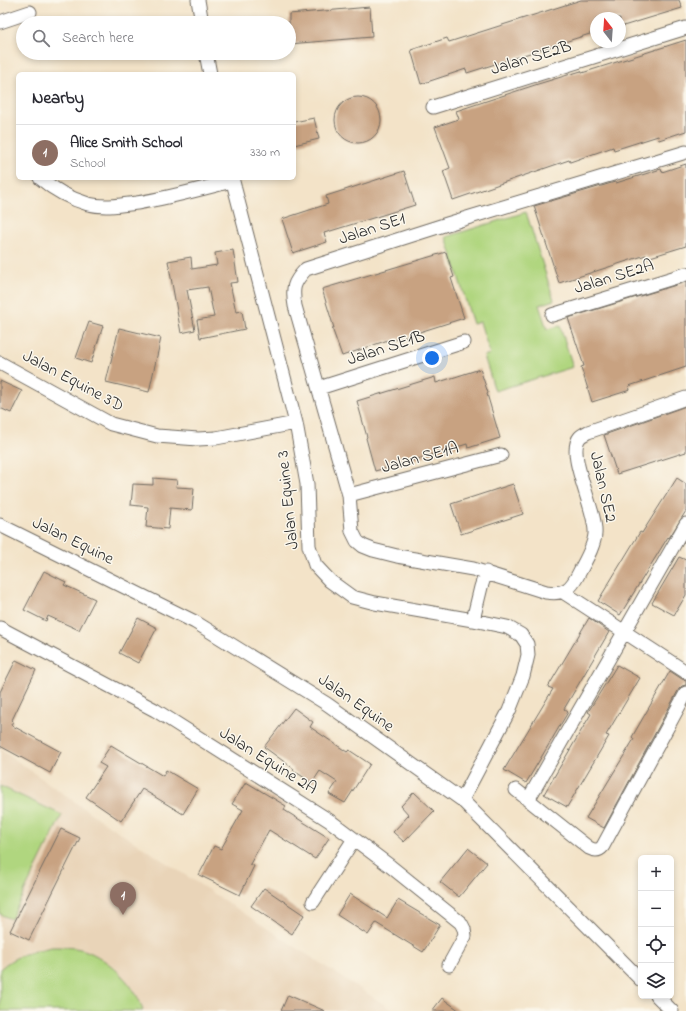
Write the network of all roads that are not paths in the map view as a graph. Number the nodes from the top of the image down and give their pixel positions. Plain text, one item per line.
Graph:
1 (198, 0) edge
2 (30, 12) dead end
3 (18, 16) edge
4 (201, 16) edge
5 (16, 17) edge
6 (0, 22) edge
7 (686, 28) edge
8 (207, 60) edge
9 (210, 72) edge
10 (433, 107) dead end
11 (686, 152) edge
12 (43, 180) edge
13 (232, 180) edge
14 (686, 274) edge
15 (552, 315) dead end
16 (464, 342) dead end
17 (0, 363) edge
18 (319, 388) junction
19 (686, 398) edge
20 (296, 423) junction
21 (502, 455) dead end
22 (349, 500) junction
23 (686, 524) edge
24 (0, 525) edge
25 (486, 572) junction
26 (563, 592) junction
27 (473, 620) junction
28 (0, 628) edge
29 (624, 632) junction
30 (686, 672) edge
31 (686, 693) edge
32 (516, 790) dead end
33 (462, 800) junction
34 (528, 800) junction
35 (354, 839) junction
36 (313, 902) dead end
37 (449, 965) dead end
38 (638, 977) edge
39 (660, 999) edge
40 (672, 1011) edge

1 - 4 street
2 - 3 street
5 - 6 street
7 - 10 street, Jalan SE2B
8 - 9 street
11 - 18 street, Jalan SE1
12 - 13 street
13 - 20 street, Jalan Equine 3
14 - 15 street, Jalan SE2A
16 - 18 street, Jalan SE1B
17 - 20 street, Jalan Equine 3D
18 - 22 street, Jalan SE1
19 - 26 street, Jalan SE2
20 - 27 street, Jalan Equine 3
21 - 22 street, Jalan SE1A
22 - 25 street, Jalan SE1
23 - 29 street
24 - 33 street, Jalan Equine
25 - 26 street
25 - 27 street
26 - 29 street
27 - 33 street, Jalan Equine 3
28 - 35 street, Jalan Equine 2A
29 - 30 street
29 - 34 street
31 - 34 street
32 - 34 street
33 - 38 street, Jalan Equine
35 - 36 street
35 - 37 street, Jalan Equine 2A
39 - 40 street

